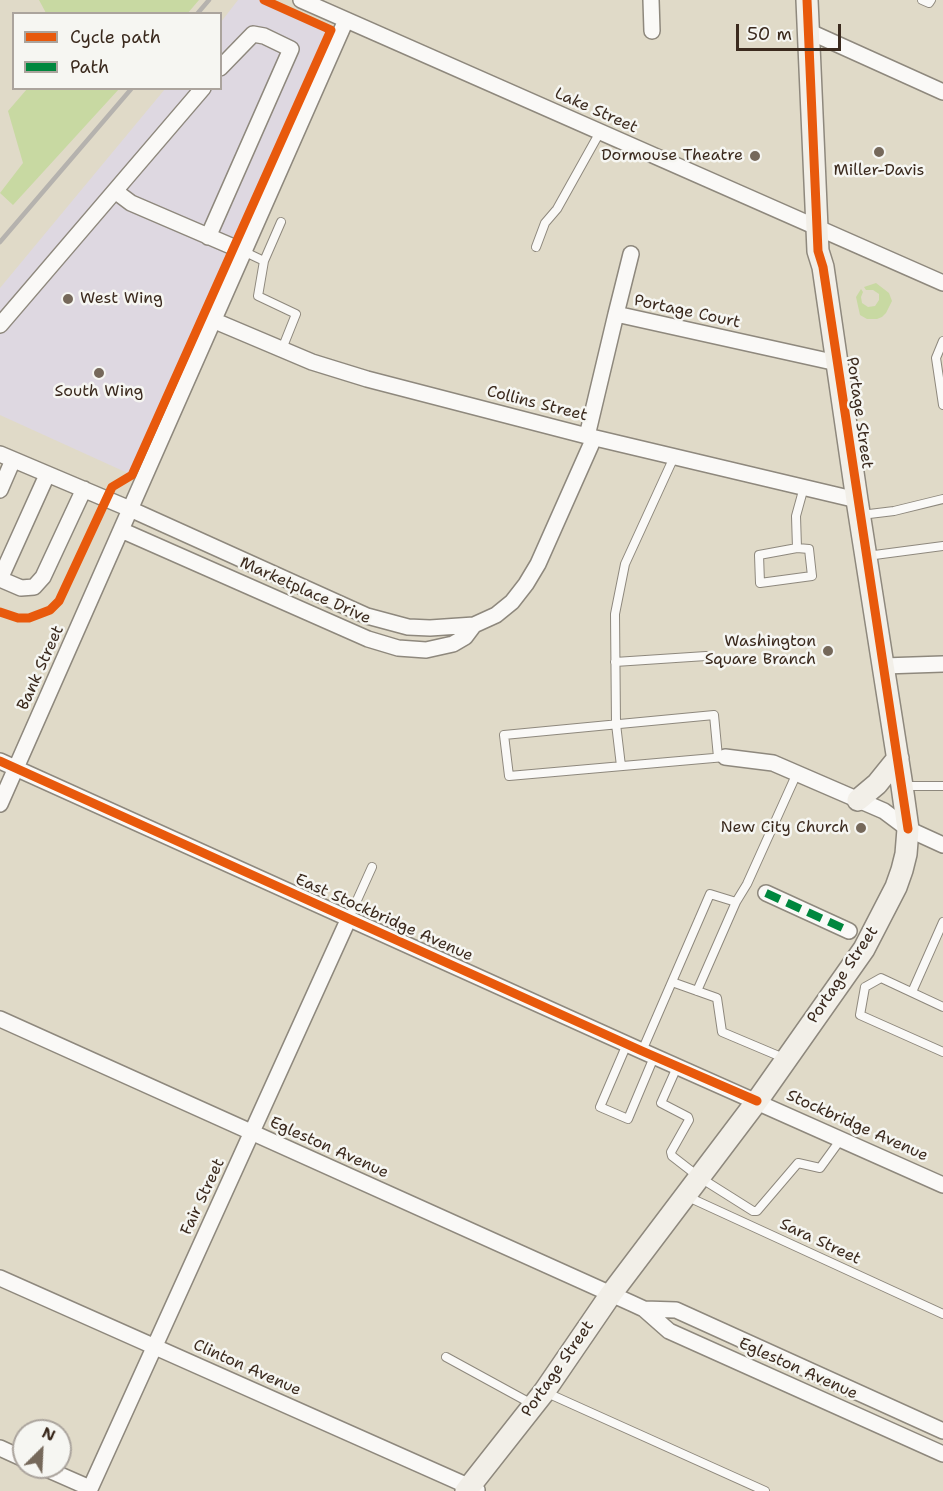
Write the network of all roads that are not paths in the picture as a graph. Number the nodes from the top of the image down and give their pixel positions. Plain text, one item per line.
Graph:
1 (301, 0) edge
2 (651, 0) edge
3 (807, 0) edge
4 (922, 0) edge
5 (931, 0) edge
6 (346, 20) junction
7 (652, 31) dead end
8 (808, 31) junction
9 (222, 66) edge
10 (201, 90) edge
11 (943, 92) edge
12 (600, 132) junction
13 (115, 191) junction
14 (280, 222) dead end
15 (816, 226) junction
16 (208, 237) junction
17 (536, 247) dead end
18 (244, 252) junction
19 (631, 254) dead end
20 (264, 261) junction
21 (943, 283) edge
22 (616, 314) junction
23 (215, 321) junction
24 (0, 325) edge
25 (943, 341) edge
26 (282, 349) junction
27 (837, 363) junction
28 (943, 405) edge
29 (590, 437) junction
30 (7, 457) edge
31 (674, 457) junction
32 (47, 475) junction
33 (804, 487) junction
34 (84, 489) junction
35 (0, 490) edge
36 (943, 499) edge
37 (858, 508) junction
38 (130, 509) junction
39 (121, 530) junction
40 (943, 546) edge
41 (797, 548) junction
42 (866, 556) junction
43 (0, 579) edge
44 (474, 625) junction
45 (706, 656) dead end
46 (615, 662) junction
47 (943, 664) edge
48 (884, 666) junction
49 (616, 723) junction
50 (722, 757) junction
51 (898, 758) junction
52 (0, 761) edge
53 (621, 766) junction
54 (16, 768) junction
55 (797, 773) junction
56 (902, 786) junction
57 (943, 786) edge
58 (858, 800) junction
59 (0, 804) edge
60 (908, 829) junction
61 (943, 845) edge
62 (372, 867) dead end
63 (766, 893) dead end
64 (736, 902) junction
65 (349, 918) junction
66 (943, 922) edge
67 (849, 931) dead end
68 (672, 982) junction
69 (856, 982) junction
70 (697, 991) junction
71 (912, 992) junction
72 (943, 1007) edge
73 (0, 1019) edge
74 (627, 1044) junction
75 (943, 1052) edge
76 (648, 1054) junction
77 (786, 1059) junction
78 (677, 1066) junction
79 (757, 1101) junction
80 (252, 1133) junction
81 (841, 1139) junction
82 (699, 1177) junction
83 (943, 1185) edge
84 (685, 1195) junction
85 (0, 1278) edge
86 (611, 1294) junction
87 (644, 1309) junction
88 (943, 1314) edge
89 (154, 1347) junction
90 (446, 1357) dead end
91 (820, 1375) junction
92 (811, 1395) junction
93 (539, 1398) junction
94 (943, 1431) edge
95 (943, 1454) edge
96 (67, 1479) edge
97 (472, 1489) edge
98 (90, 1490) edge
99 (765, 1491) edge

1 - 6 street, Lake Street
2 - 7 street
3 - 8 main road, Portage Street
4 - 5 lane
6 - 12 street, Lake Street
6 - 18 street, Bank Street
8 - 11 street
8 - 15 main road, Portage Street
9 - 16 street
10 - 13 street
12 - 15 street, Lake Street
12 - 17 lane
13 - 16 street
13 - 24 street
14 - 20 lane
15 - 21 street, Lake Street
15 - 27 main road, Portage Street
16 - 18 street
18 - 20 lane
18 - 23 street, Bank Street
19 - 22 street
20 - 26 lane
22 - 27 street, Portage Court
22 - 29 street, Portage Court
23 - 26 street, Collins Street
23 - 38 street, Bank Street
25 - 28 lane
26 - 29 street, Collins Street
27 - 37 main road, Portage Street
29 - 31 street, Collins Street
29 - 44 street, Marketplace Drive
30 - 32 street, Marketplace Drive
30 - 35 street
31 - 33 street, Collins Street
31 - 46 lane
32 - 34 street, Marketplace Drive
32 - 43 street
33 - 37 street, Collins Street
33 - 41 lane
34 - 38 street, Marketplace Drive
34 - 43 street
36 - 37 lane
37 - 42 main road, Portage Street
38 - 39 street, Bank Street
38 - 44 street, Marketplace Drive
39 - 44 street, Marketplace Drive
39 - 54 street, Bank Street
40 - 42 lane
41 - 41 lane
42 - 48 main road, Portage Street
45 - 46 lane
46 - 49 lane
47 - 48 street
48 - 51 main road, Portage Street
49 - 50 lane
49 - 53 lane
49 - 53 lane
50 - 53 lane
50 - 55 street
51 - 56 main road, Portage Street
51 - 58 main road
52 - 54 street, East Stockbridge Avenue
54 - 59 street, Bank Street
54 - 65 street, East Stockbridge Avenue
55 - 58 street
55 - 64 lane
56 - 57 lane
56 - 60 main road, Portage Street
58 - 60 street
60 - 61 street
60 - 69 main road, Portage Street
62 - 65 lane
63 - 67 street
64 - 68 lane
64 - 70 lane
65 - 74 street, East Stockbridge Avenue
65 - 80 street, Fair Street
66 - 71 lane
68 - 70 lane
68 - 76 lane
69 - 71 lane
69 - 75 lane
69 - 77 main road, Portage Street
70 - 77 lane
71 - 72 lane
73 - 80 street, Egleston Avenue
74 - 76 street, East Stockbridge Avenue
74 - 76 lane
76 - 78 street, East Stockbridge Avenue
77 - 79 main road, Portage Street
78 - 79 street, East Stockbridge Avenue
78 - 82 lane
79 - 81 street, Stockbridge Avenue
79 - 82 main road, Portage Street
80 - 86 street, Egleston Avenue
80 - 89 street, Fair Street
81 - 82 lane
81 - 83 street, Stockbridge Avenue
82 - 84 main road, Portage Street
84 - 86 main road, Portage Street
84 - 88 lane, Sara Street
85 - 89 street, Clinton Avenue
86 - 87 street, Egleston Avenue
86 - 93 main road, Portage Street
87 - 91 street, Egleston Avenue
87 - 92 street, Egleston Avenue
89 - 97 street, Clinton Avenue
89 - 98 street, Fair Street
90 - 93 lane
91 - 92 street
91 - 94 street, Egleston Avenue
92 - 95 street, Egleston Avenue
93 - 97 main road, Portage Street
93 - 99 lane
96 - 98 street

